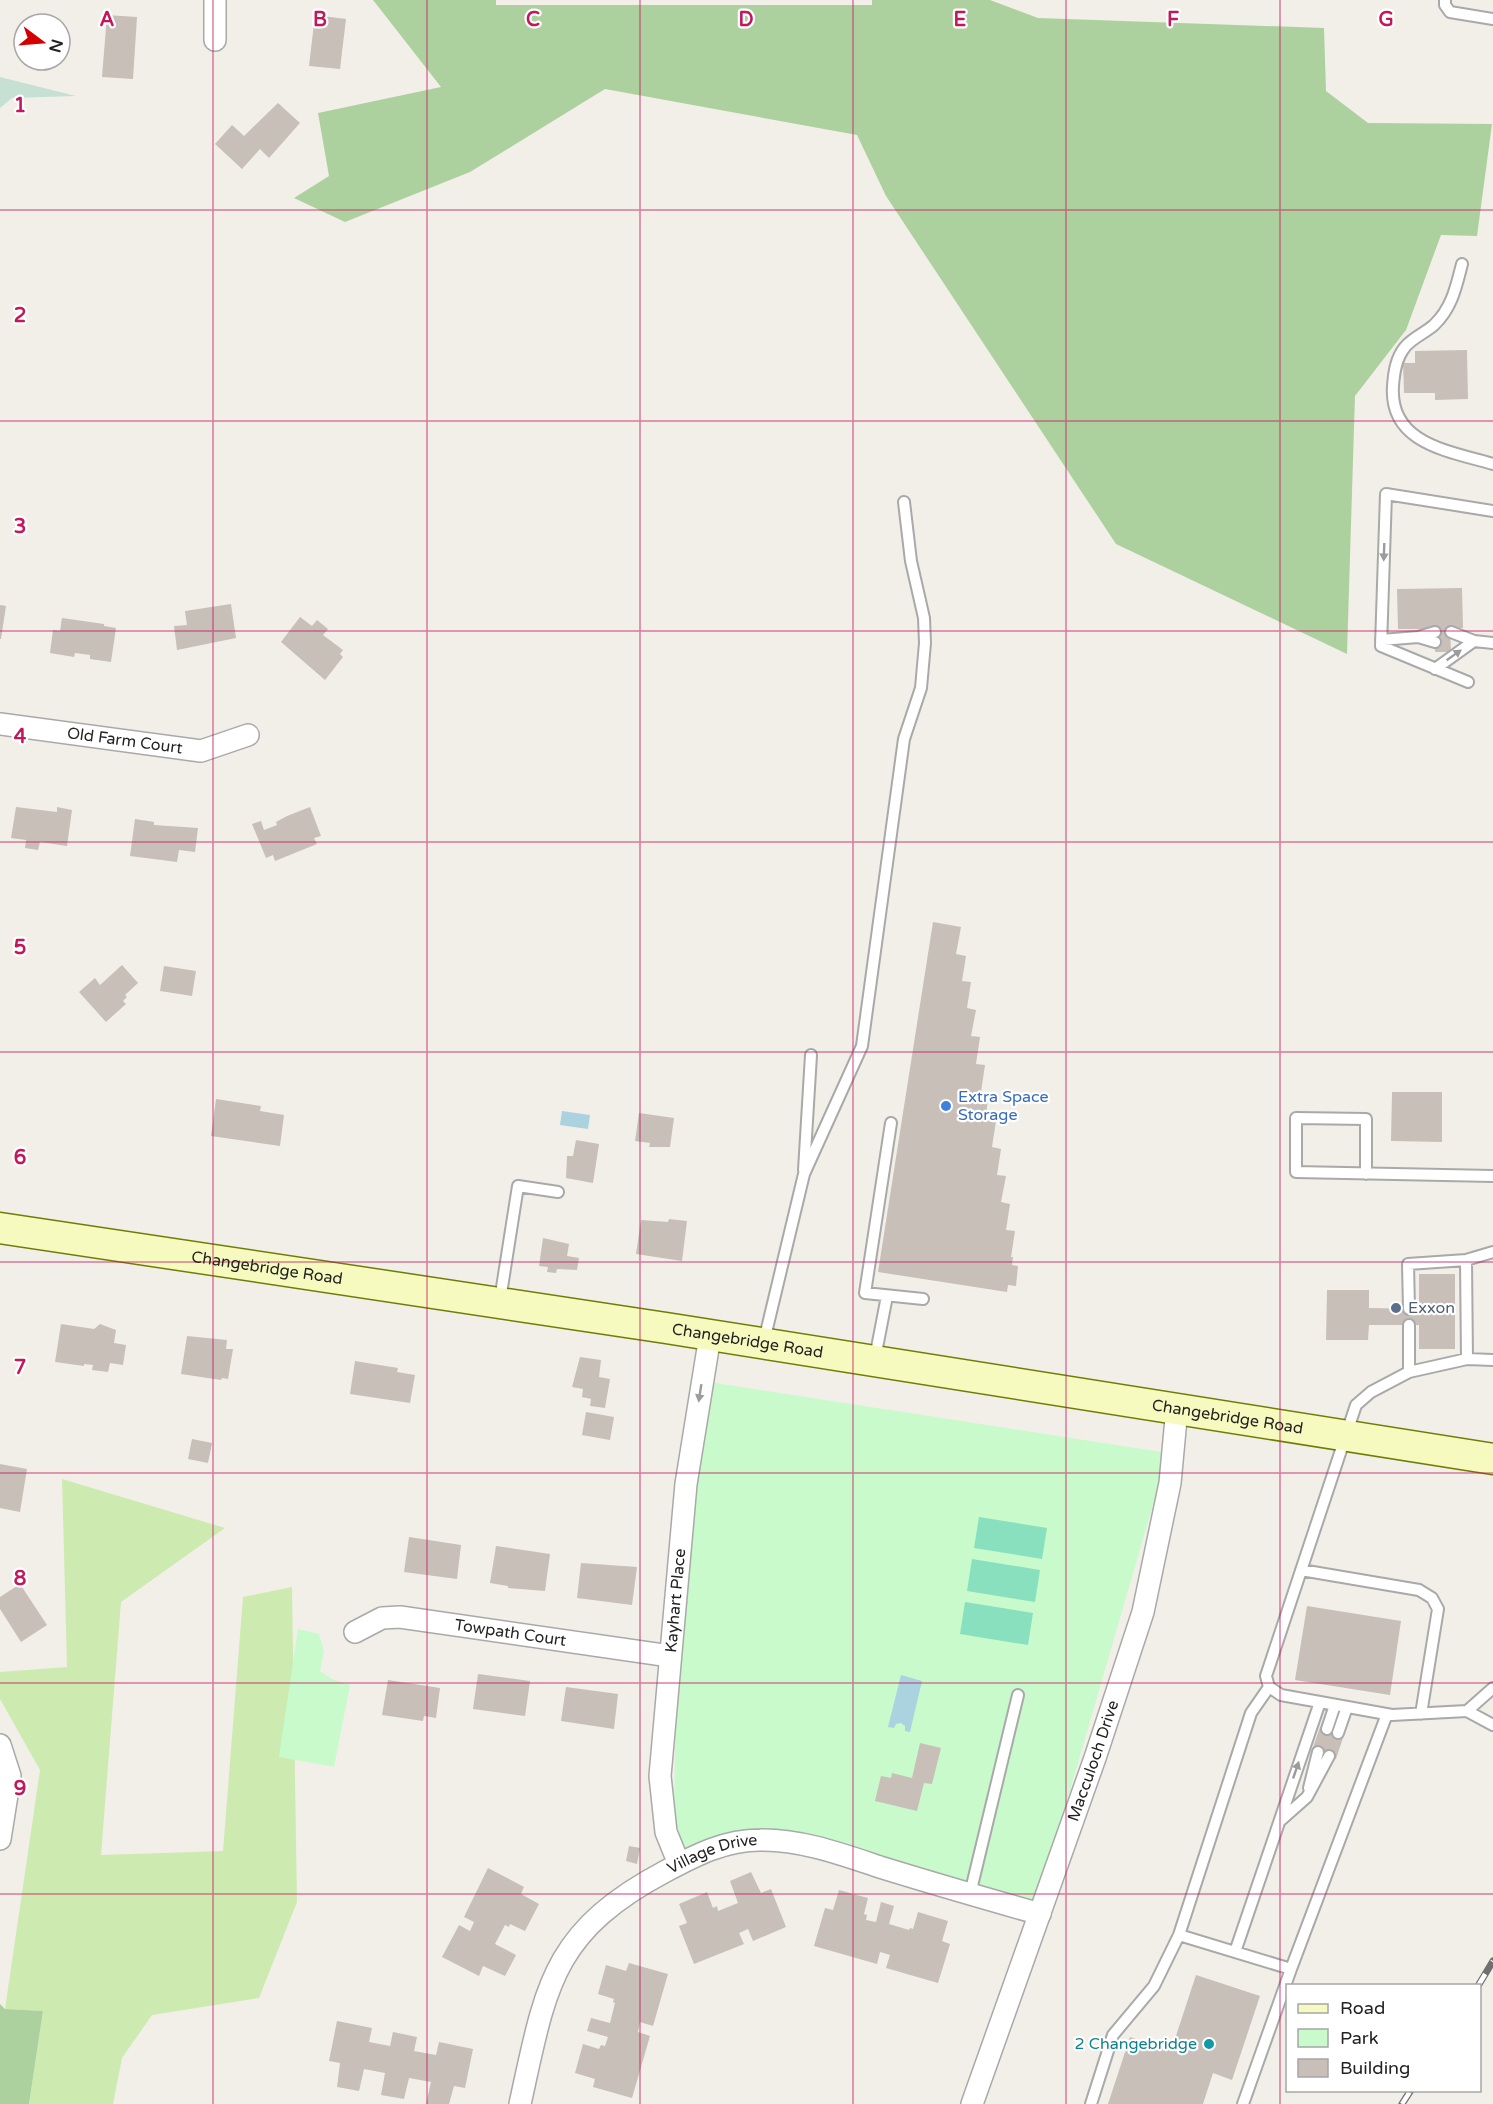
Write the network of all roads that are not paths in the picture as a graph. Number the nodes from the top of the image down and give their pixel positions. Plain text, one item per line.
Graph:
1 (215, 0) edge
2 (1445, 0) edge
3 (1493, 19) edge
4 (215, 40) dead end
5 (1462, 264) dead end
6 (1493, 464) edge
7 (904, 502) dead end
8 (1493, 511) edge
9 (1435, 637) dead end
10 (1451, 637) dead end
11 (1381, 640) junction
12 (1474, 642) junction
13 (1493, 643) edge
14 (1435, 669) junction
15 (1468, 682) dead end
16 (0, 724) edge
17 (248, 735) dead end
18 (811, 1055) dead end
19 (891, 1123) dead end
20 (804, 1174) junction
21 (1366, 1174) junction
22 (1493, 1176) edge
23 (558, 1192) dead end
24 (0, 1228) edge
25 (1493, 1252) edge
26 (1466, 1260) junction
27 (887, 1296) junction
28 (922, 1299) dead end
29 (500, 1303) junction
30 (1408, 1309) dead end
31 (1408, 1325) dead end
32 (710, 1335) junction
33 (763, 1344) junction
34 (1467, 1359) junction
35 (1493, 1360) edge
36 (874, 1361) junction
37 (1409, 1372) junction
38 (1177, 1408) junction
39 (1346, 1435) junction
40 (1493, 1459) edge
41 (1301, 1570) junction
42 (355, 1632) dead end
43 (670, 1656) junction
44 (1269, 1687) junction
45 (1493, 1688) edge
46 (1018, 1695) dead end
47 (1320, 1702) junction
48 (1335, 1705) junction
49 (1347, 1707) junction
50 (1467, 1711) junction
51 (1387, 1714) junction
52 (1420, 1714) junction
53 (1493, 1725) edge
54 (0, 1745) edge
55 (1324, 1754) dead end
56 (1277, 1825) junction
57 (0, 1839) edge
58 (679, 1864) junction
59 (970, 1894) junction
60 (1040, 1914) junction
61 (1179, 1935) junction
62 (1234, 1952) junction
63 (1291, 1969) junction
64 (520, 2104) edge
65 (972, 2104) edge
66 (1091, 2104) edge
67 (1243, 2104) edge

1 - 4 street
2 - 3 lane
5 - 6 lane
7 - 20 lane
8 -> 11 lane
9 - 11 lane
10 - 12 lane
11 - 14 lane
12 - 13 lane
14 -> 12 lane
14 - 15 lane
16 - 17 street, Old Farm Court
18 - 20 lane
19 - 27 lane
20 - 33 lane
21 - 21 lane
21 - 22 lane
23 - 29 lane
24 - 29 main road, Changebridge Road
25 - 26 lane
26 - 30 lane
26 - 34 lane
27 - 28 lane
27 - 36 lane
29 - 32 main road, Changebridge Road
31 - 37 lane
32 - 33 main road, Changebridge Road
32 -> 43 street, Kayhart Place
33 - 36 main road, Changebridge Road
34 - 35 lane
34 - 37 lane
36 - 38 main road, Changebridge Road
37 - 39 lane
38 - 39 main road, Changebridge Road
38 - 60 street, Macculoch Drive
39 - 40 main road, Changebridge Road
39 - 41 lane
41 - 44 lane
41 - 52 lane
42 - 43 street, Towpath Court
43 - 58 street, Kayhart Place
44 - 47 lane
44 - 61 lane
45 - 50 lane
46 - 59 lane
47 - 48 lane
56 -> 47 lane
48 - 49 lane
48 - 49 lane
49 - 51 lane
50 - 52 lane
50 - 53 lane
51 - 52 lane
51 - 63 lane
54 - 57 street
55 - 56 lane
56 - 62 lane
58 - 59 street, Village Drive
58 - 64 street, Village Drive
59 - 60 street, Village Drive
60 - 65 street, Macculoch Drive
61 - 62 lane
61 - 66 lane
62 - 63 lane
63 - 67 lane

